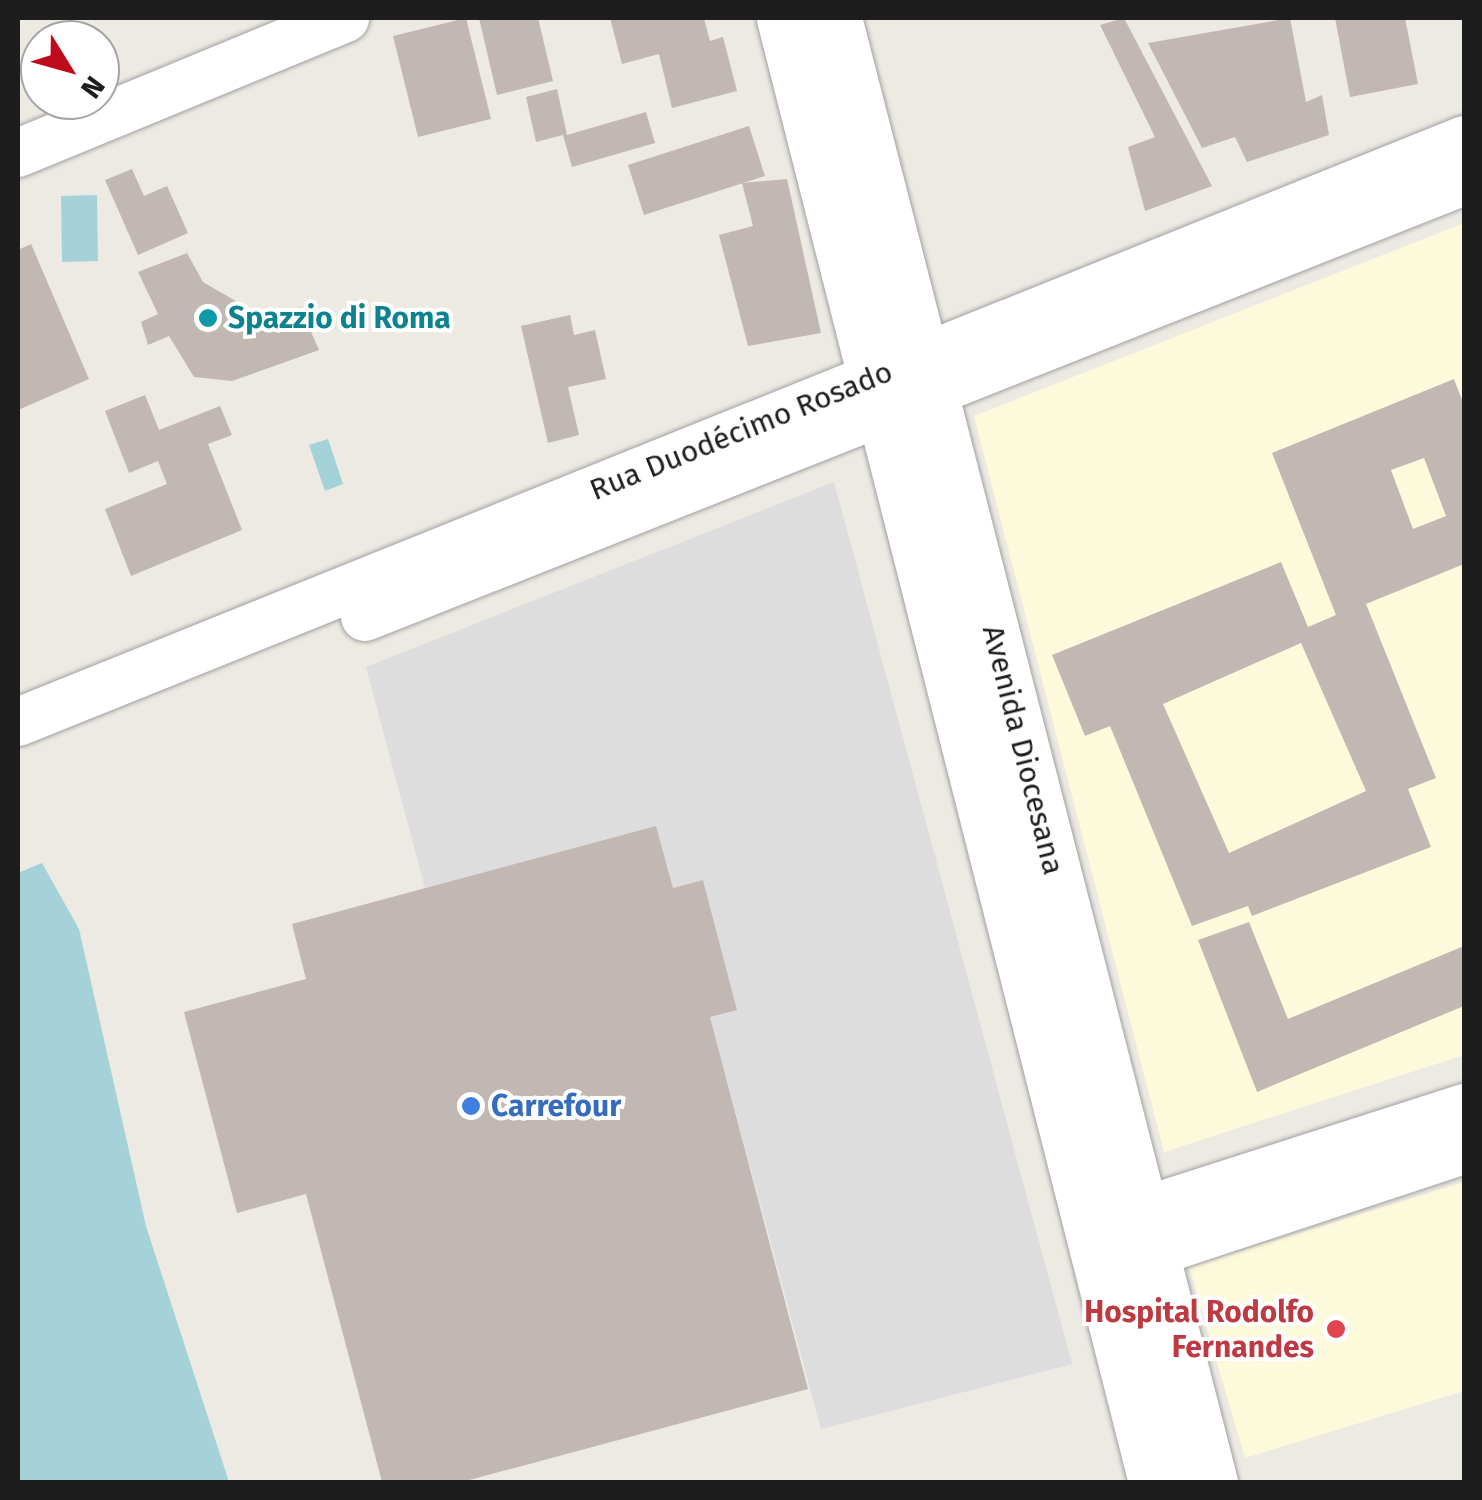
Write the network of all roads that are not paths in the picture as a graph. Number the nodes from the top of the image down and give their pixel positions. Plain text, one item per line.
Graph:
1 (345, 18) edge
2 (784, 18) edge
3 (834, 18) edge
4 (1464, 140) edge
5 (18, 153) edge
6 (1464, 181) edge
7 (903, 386) junction
8 (18, 722) edge
9 (18, 755) edge
10 (1464, 1108) edge
11 (1464, 1150) edge
12 (1147, 1234) junction
13 (1095, 1248) junction
14 (1156, 1482) edge
15 (1210, 1482) edge

1 - 5 street
2 - 7 street, Avenida Diocesana
3 - 7 street, Avenida Diocesana
4 - 7 street, Rua Duodécimo Rosado
6 - 7 street, Rua Duodécimo Rosado
7 - 8 street, Rua Duodécimo Rosado
7 - 9 street, Rua Duodécimo Rosado
7 - 12 street, Avenida Diocesana
7 - 13 street, Avenida Diocesana
10 - 12 street
11 - 12 street
12 - 13 street
12 - 15 street, Avenida Diocesana
13 - 14 street, Avenida Diocesana

